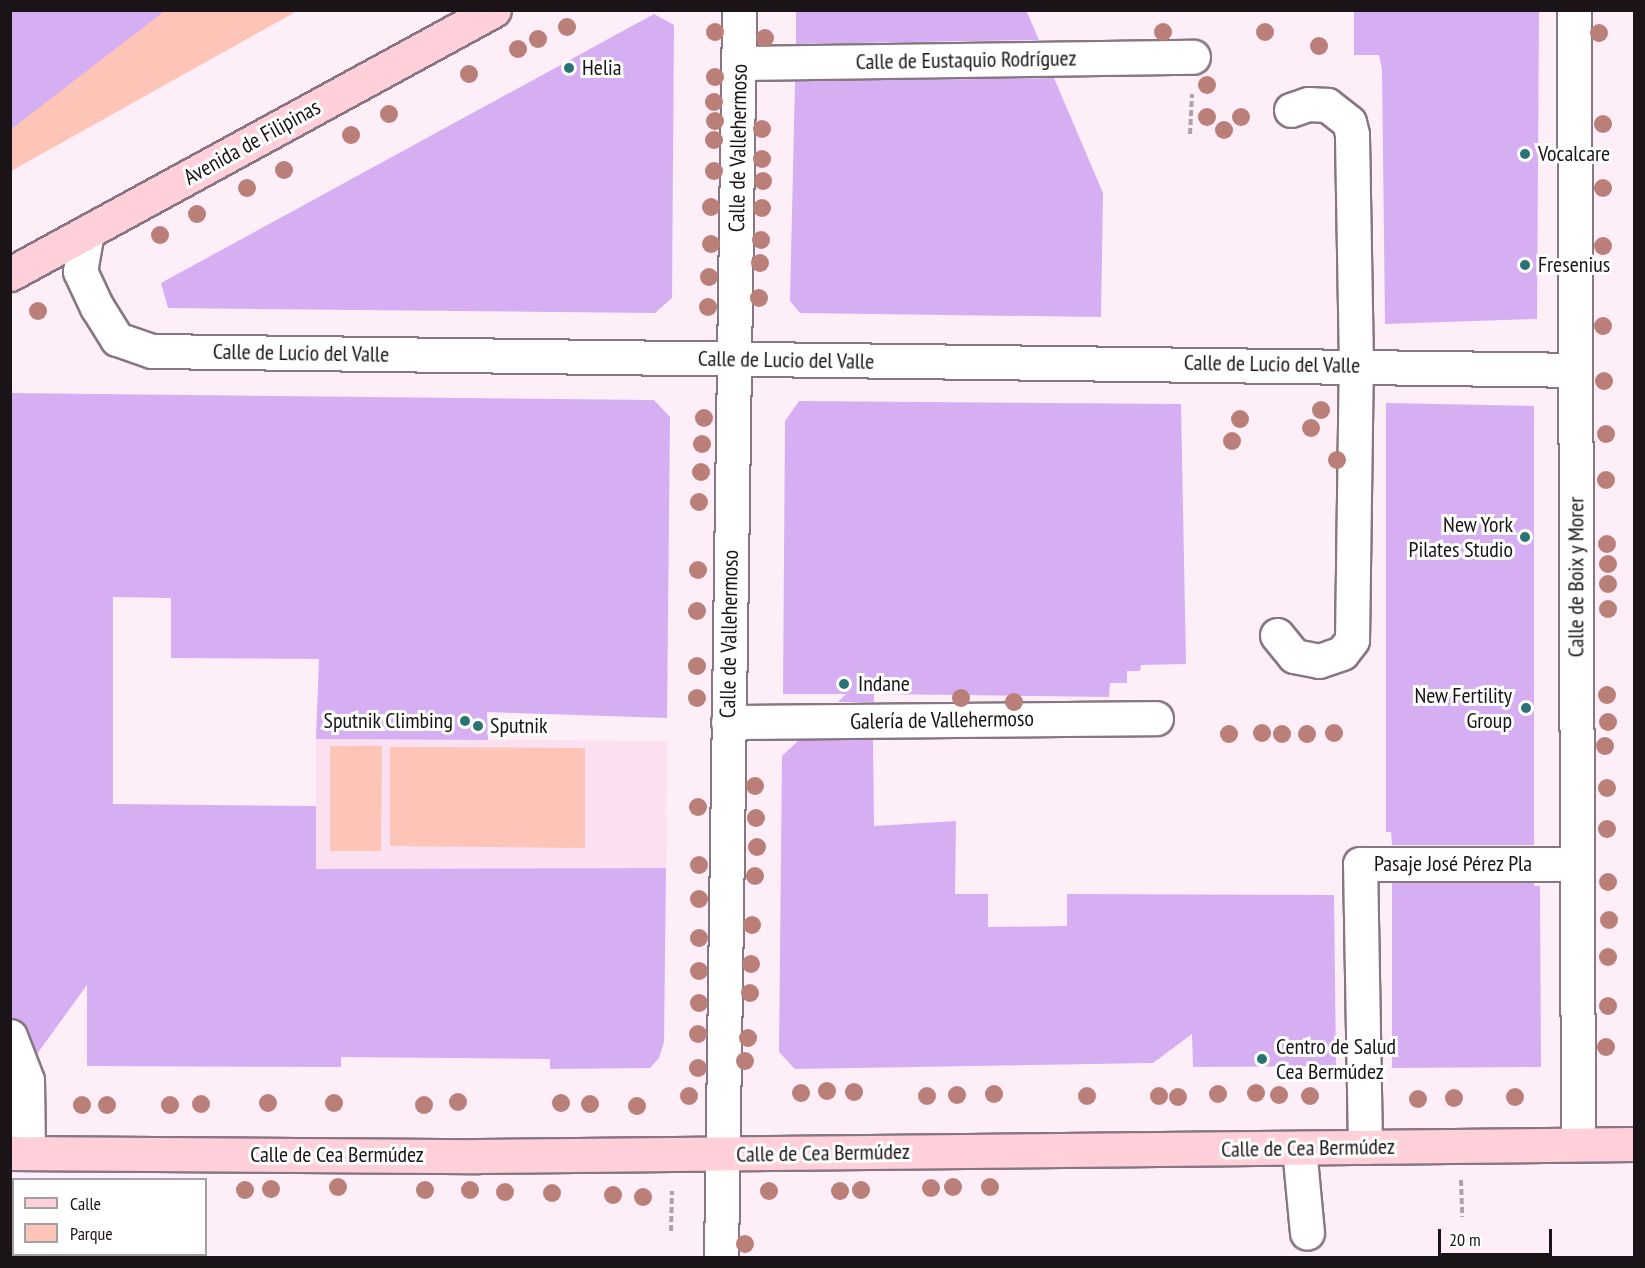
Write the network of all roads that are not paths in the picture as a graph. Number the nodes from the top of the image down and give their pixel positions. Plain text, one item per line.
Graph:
1 (494, 10) edge
2 (739, 10) edge
3 (1574, 10) edge
4 (1193, 57) dead end
5 (740, 63) junction
6 (1292, 110) dead end
7 (87, 232) junction
8 (10, 274) edge
9 (732, 359) junction
10 (1356, 366) junction
11 (1575, 370) junction
12 (1277, 635) dead end
13 (1156, 718) dead end
14 (728, 722) junction
15 (1576, 864) junction
16 (10, 1036) edge
17 (1578, 1144) junction
18 (1635, 1144) edge
19 (1365, 1147) junction
20 (1299, 1148) junction
21 (20, 1153) edge
22 (723, 1154) junction
23 (1307, 1233) dead end
24 (721, 1257) edge

1 - 7 main road, Avenida de Filipinas
2 - 5 street, Calle de Vallehermoso
3 - 11 street, Calle de Boix y Morer
4 - 5 street, Calle de Eustaquio Rodríguez
5 - 9 street, Calle de Vallehermoso
6 - 10 street
7 - 8 main road, Avenida de Filipinas
7 - 9 street, Calle de Lucio del Valle
9 - 10 street, Calle de Lucio del Valle
9 - 14 street, Calle de Vallehermoso
10 - 11 street, Calle de Lucio del Valle
10 - 12 street
11 - 15 street, Calle de Boix y Morer
13 - 14 street, Galería de Vallehermoso
14 - 22 street, Calle de Vallehermoso
15 - 17 street, Calle de Boix y Morer
15 - 19 street, Pasaje José Pérez Pla
16 - 21 street
17 - 18 main road, Calle de Cea Bermúdez
17 - 19 main road, Calle de Cea Bermúdez
19 - 20 main road, Calle de Cea Bermúdez
20 - 22 main road, Calle de Cea Bermúdez
20 - 23 street
21 - 22 main road, Calle de Cea Bermúdez
22 - 24 street, Calle de Vallehermoso

